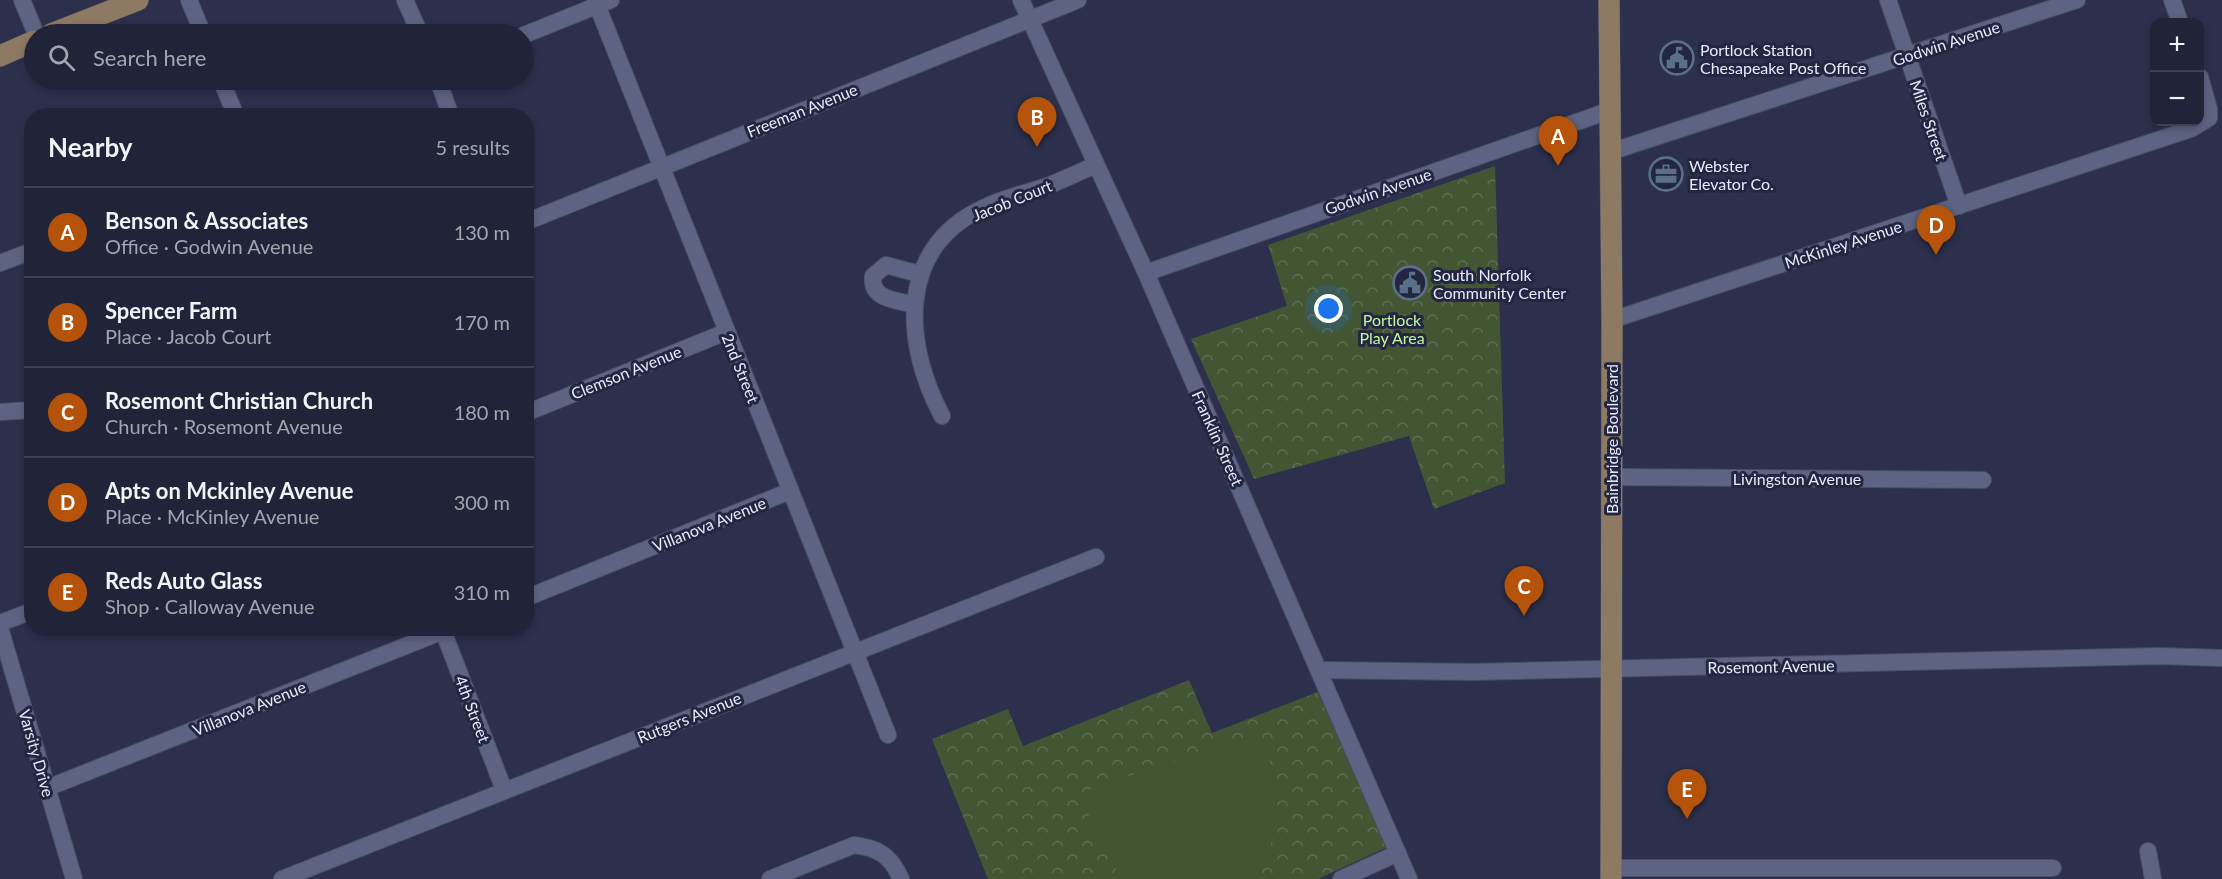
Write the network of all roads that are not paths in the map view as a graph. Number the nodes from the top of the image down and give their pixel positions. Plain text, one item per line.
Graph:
1 (22, 0) edge
2 (138, 0) edge
3 (189, 0) edge
4 (405, 0) edge
5 (1021, 0) edge
6 (1078, 0) edge
7 (1609, 0) edge
8 (1888, 0) edge
9 (2077, 0) edge
10 (2172, 0) edge
11 (601, 2) edge
12 (1029, 18) junction
13 (2179, 18) edge
14 (32, 24) edge
15 (77, 24) edge
16 (199, 24) edge
17 (416, 24) edge
18 (534, 31) edge
19 (24, 45) edge
20 (0, 56) edge
21 (1907, 56) junction
22 (225, 90) edge
23 (442, 90) edge
24 (2204, 94) edge
25 (233, 108) edge
26 (448, 108) edge
27 (1611, 110) junction
28 (2204, 121) edge
29 (2196, 126) edge
30 (1611, 152) junction
31 (1096, 165) junction
32 (661, 168) junction
33 (1959, 206) junction
34 (534, 219) edge
35 (24, 254) edge
36 (0, 263) edge
37 (1146, 273) junction
38 (919, 274) junction
39 (915, 305) junction
40 (1612, 320) junction
41 (726, 332) junction
42 (24, 410) edge
43 (534, 410) edge
44 (0, 412) edge
45 (942, 416) dead end
46 (1611, 477) junction
47 (1983, 480) dead end
48 (790, 491) junction
49 (1096, 557) dead end
50 (534, 595) edge
51 (24, 614) edge
52 (0, 623) edge
53 (0, 628) edge
54 (430, 636) edge
55 (447, 636) edge
56 (855, 651) junction
57 (2222, 658) edge
58 (1612, 669) junction
59 (1320, 670) junction
60 (888, 735) dead end
61 (47, 788) junction
62 (504, 790) junction
63 (2148, 851) dead end
64 (1398, 853) junction
65 (2053, 868) dead end
66 (1611, 874) edge
67 (74, 879) edge
68 (282, 879) edge
69 (770, 879) edge
70 (901, 879) edge
71 (1341, 879) edge
72 (1409, 879) edge
73 (2153, 879) edge

1 - 14 street
2 - 15 main road
3 - 16 street
4 - 17 street
5 - 12 street, Franklin Street
6 - 12 street, Freeman Avenue
7 - 27 main road, Bainbridge Boulevard
8 - 21 street, Miles Street
9 - 21 street, Godwin Avenue
10 - 13 street
11 - 18 street
11 - 32 street, 2nd Street
12 - 31 street, Franklin Street
12 - 32 street, Freeman Avenue
19 - 20 main road
21 - 30 street, Godwin Avenue
21 - 33 street, Miles Street
22 - 25 street
23 - 26 street
24 - 28 street, McKinley Avenue
27 - 30 main road, Bainbridge Boulevard
27 - 37 street, Godwin Avenue
29 - 33 street, McKinley Avenue
30 - 40 main road, Bainbridge Boulevard
31 - 37 street, Franklin Street
31 - 38 street, Jacob Court
32 - 34 street, Freeman Avenue
32 - 41 street, 2nd Street
33 - 40 street, McKinley Avenue
35 - 36 street
37 - 59 street, Franklin Street
38 - 39 street, Jacob Court
38 - 39 street
39 - 45 street, Jacob Court
40 - 46 main road, Bainbridge Boulevard
41 - 43 street, Clemson Avenue
41 - 48 street, 2nd Street
42 - 44 street
46 - 47 street, Livingston Avenue
46 - 58 main road, Bainbridge Boulevard
48 - 50 street, Villanova Avenue
48 - 56 street, 2nd Street
49 - 56 street, Rutgers Avenue
51 - 52 street
53 - 61 street, Varsity Drive
54 - 61 street, Villanova Avenue
55 - 62 street, 4th Street
56 - 60 street, 2nd Street
56 - 62 street, Rutgers Avenue
57 - 58 street, Rosemont Avenue
58 - 59 street, Rosemont Avenue
58 - 66 main road, Bainbridge Boulevard
59 - 64 street, Franklin Street
61 - 67 street, Varsity Drive
62 - 68 street, Rutgers Avenue
63 - 73 street
64 - 71 street
64 - 72 street, Franklin Street
65 - 66 street
69 - 70 street

